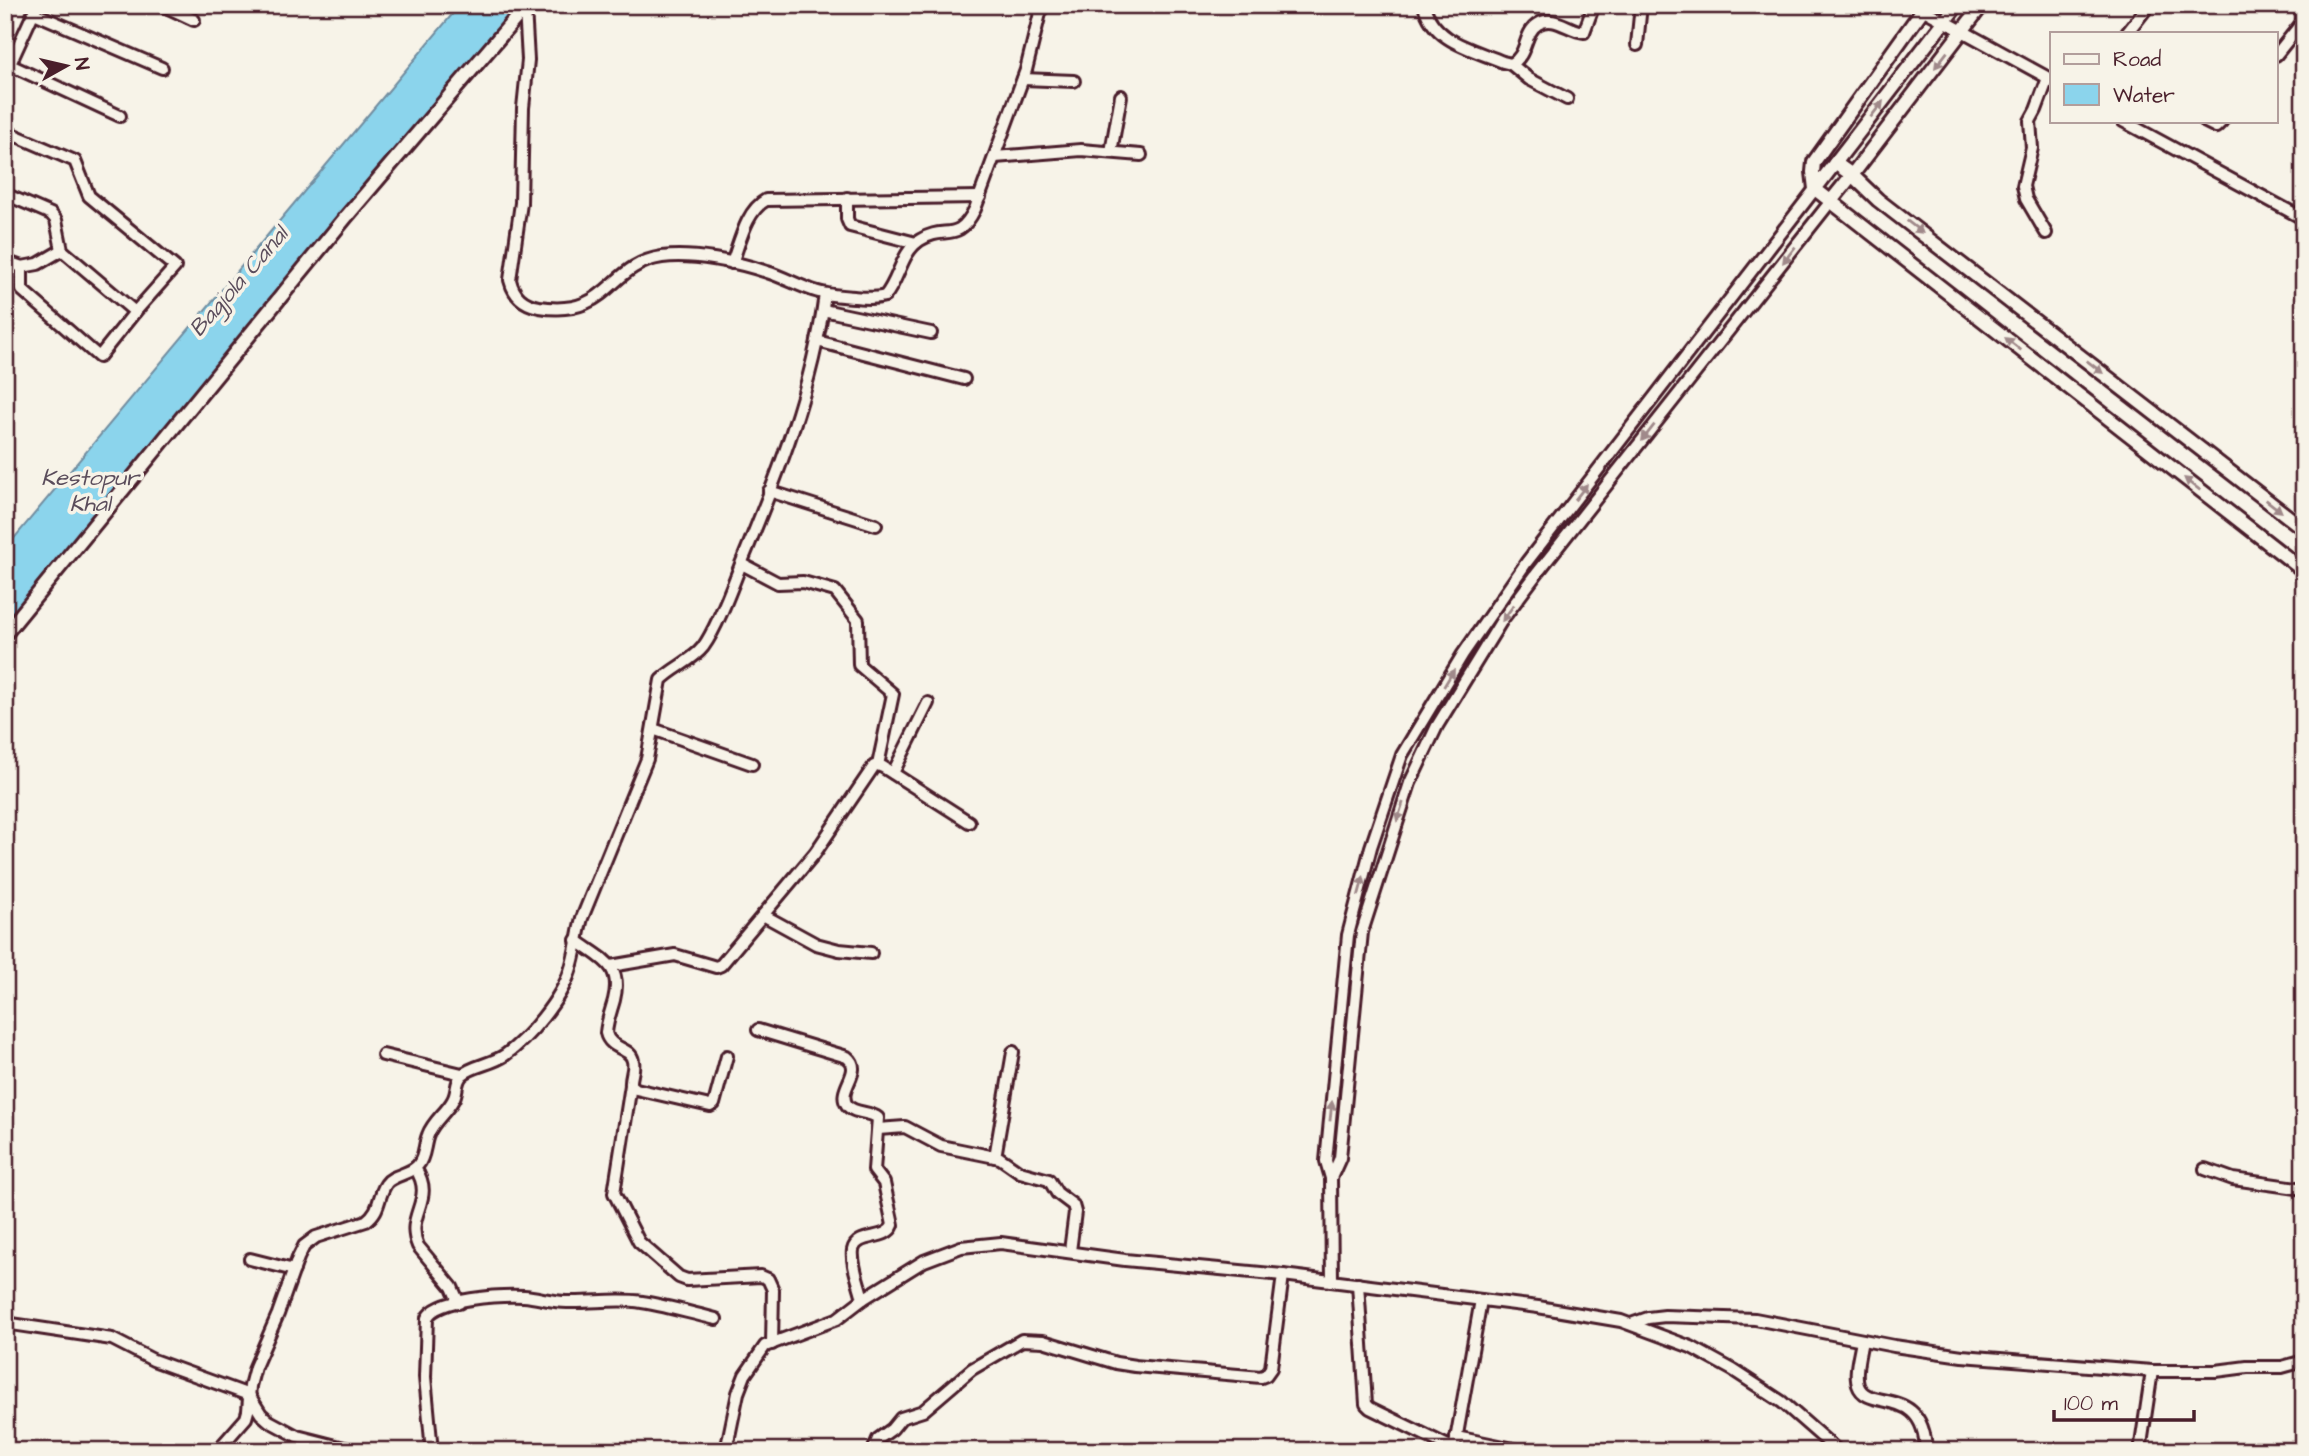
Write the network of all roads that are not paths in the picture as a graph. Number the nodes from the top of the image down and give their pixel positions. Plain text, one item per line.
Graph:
1 (162, 5) edge
2 (1042, 5) edge
3 (1424, 5) edge
4 (1594, 5) edge
5 (1641, 5) edge
6 (1957, 5) edge
7 (1982, 5) edge
8 (2149, 5) edge
9 (526, 7) edge
10 (1921, 7) edge
11 (36, 9) edge
12 (194, 20) dead end
13 (2304, 20) edge
14 (1945, 22) junction
15 (1964, 31) junction
16 (2128, 32) edge
17 (1637, 45) dead end
18 (2278, 52) edge
19 (8, 63) edge
20 (1511, 64) junction
21 (162, 68) dead end
22 (1023, 79) junction
23 (2050, 79) edge
24 (1074, 81) dead end
25 (1121, 96) dead end
26 (1567, 99) dead end
27 (120, 116) dead end
28 (2125, 122) edge
29 (2206, 122) edge
30 (2221, 122) edge
31 (5, 131) edge
32 (1111, 152) junction
33 (1141, 155) dead end
34 (995, 157) junction
35 (1835, 163) junction
36 (1852, 175) junction
37 (1815, 189) junction
38 (5, 194) edge
39 (980, 197) junction
40 (847, 198) junction
41 (1831, 201) junction
42 (2304, 219) edge
43 (2046, 233) dead end
44 (916, 243) junction
45 (62, 250) junction
46 (5, 261) edge
47 (732, 263) junction
48 (22, 267) junction
49 (825, 294) junction
50 (823, 310) junction
51 (135, 312) junction
52 (931, 333) dead end
53 (817, 341) junction
54 (964, 379) dead end
55 (769, 491) junction
56 (876, 526) dead end
57 (2304, 529) edge
58 (741, 564) junction
59 (2304, 571) edge
60 (5, 634) edge
61 (928, 703) dead end
62 (653, 729) junction
63 (752, 764) dead end
64 (878, 765) junction
65 (893, 773) junction
66 (969, 822) dead end
67 (763, 915) junction
68 (576, 940) junction
69 (871, 953) dead end
70 (611, 966) junction
71 (758, 1030) dead end
72 (1013, 1052) dead end
73 (383, 1055) dead end
74 (727, 1056) dead end
75 (462, 1074) junction
76 (631, 1085) junction
77 (878, 1129) junction
78 (995, 1157) junction
79 (415, 1168) junction
80 (2205, 1169) dead end
81 (1331, 1178) junction
82 (2304, 1189) edge
83 (1070, 1251) junction
84 (250, 1259) dead end
85 (294, 1270) junction
86 (1283, 1275) junction
87 (1332, 1281) junction
88 (1358, 1284) junction
89 (863, 1299) junction
90 (1481, 1300) junction
91 (459, 1303) junction
92 (716, 1319) dead end
93 (5, 1323) edge
94 (1631, 1324) junction
95 (1862, 1340) junction
96 (772, 1344) junction
97 (2304, 1361) edge
98 (2152, 1371) junction
99 (249, 1395) junction
100 (1456, 1437) junction
101 (1514, 1449) edge
102 (1454, 1450) edge
103 (216, 1451) edge
104 (356, 1451) edge
105 (432, 1451) edge
106 (726, 1451) edge
107 (873, 1451) edge
108 (1838, 1451) edge
109 (1926, 1451) edge
110 (2140, 1451) edge

1 - 12 street
2 - 22 street
3 - 20 street
4 - 20 street
5 - 17 street
6 - 14 street
7 - 15 street
8 - 16 street
9 - 47 street
9 - 60 street
10 - 14 street
10 - 37 street
11 - 19 street
11 - 21 street
13 - 18 street
14 - 15 street
35 -> 14 street
15 - 23 street
15 -> 36 street
19 - 27 street
20 - 26 street
22 - 24 street
22 - 34 street
23 - 43 street
25 - 32 street
28 - 42 street
29 - 30 street
31 - 51 street
32 - 33 street
32 - 34 street
34 - 39 street
35 - 36 street
35 - 37 street
36 - 41 street
36 -> 57 street
37 - 41 street
81 -> 37 street
38 - 45 street
39 - 40 street
39 - 44 street
40 - 44 street
40 - 47 street
59 -> 41 street
41 -> 81 street
44 - 49 street
45 - 48 street
45 - 51 street
46 - 48 street
47 - 49 street
48 - 51 street
49 - 50 street
50 - 52 street
50 - 53 street
53 - 54 street
53 - 55 street
55 - 56 street
55 - 58 street
58 - 62 street
58 - 64 street
61 - 65 street
62 - 63 street
62 - 68 street
64 - 65 street
64 - 67 street
65 - 66 street
67 - 69 street
67 - 70 street
68 - 70 street
68 - 75 street
70 - 76 street
71 - 77 street
72 - 78 street
73 - 75 street
74 - 76 street
75 - 79 street
76 - 96 street
77 - 78 street
77 - 89 street
78 - 83 street
79 - 85 street
79 - 91 street
80 - 82 street
81 - 87 street
83 - 86 street
83 - 89 street
84 - 85 street
85 - 99 street
86 - 87 street
86 - 107 street
87 - 88 street
88 - 90 street
88 - 102 street
89 - 96 street
90 - 94 street
90 - 100 street
91 - 92 street
91 - 105 street
93 - 99 street
94 - 95 street
94 - 108 street
95 - 98 street
95 - 109 street
96 - 106 street
97 - 98 street
98 - 110 street
99 - 103 street
99 - 104 street
100 - 101 street
100 - 102 street

